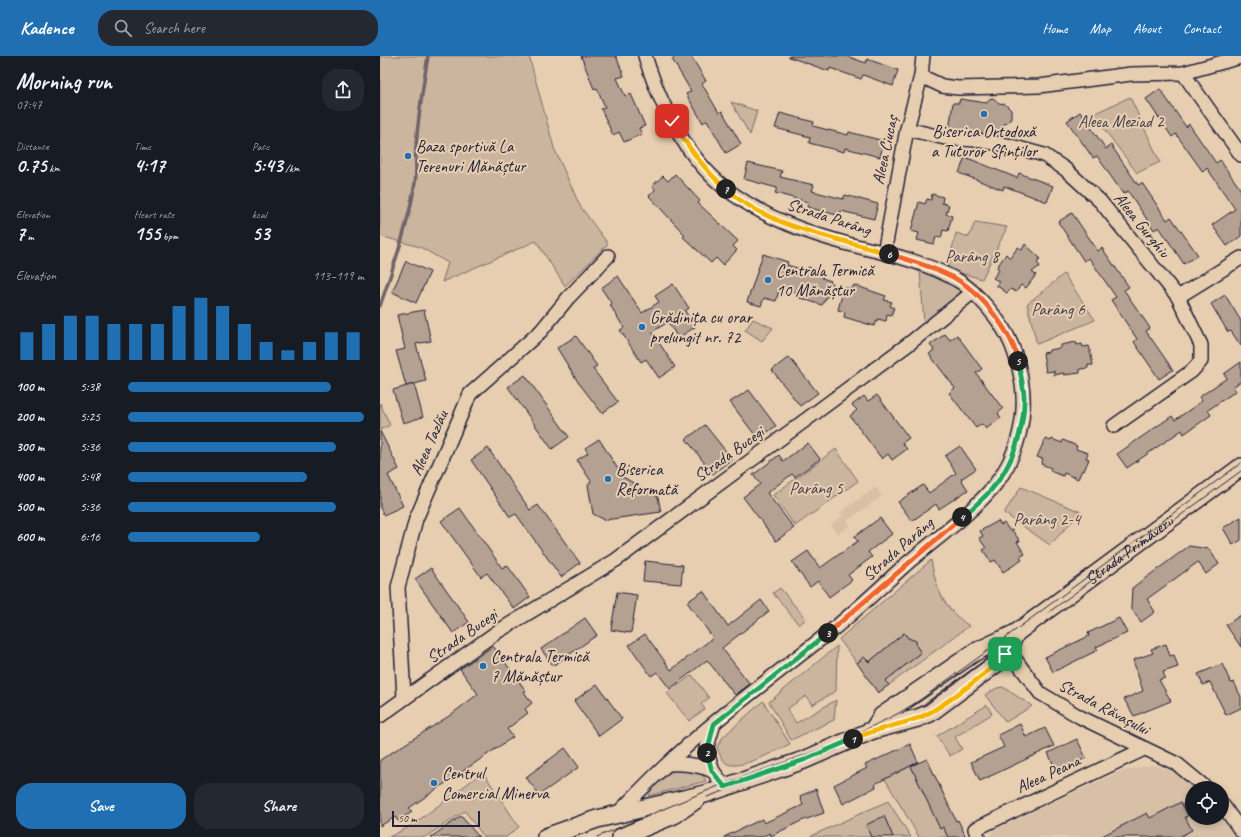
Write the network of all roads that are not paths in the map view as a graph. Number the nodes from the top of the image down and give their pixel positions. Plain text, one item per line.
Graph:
1 (645, 56) edge
2 (923, 56) edge
3 (1241, 57) edge
4 (1183, 73) junction
5 (921, 76) junction
6 (907, 129) junction
7 (1241, 155) edge
8 (884, 252) junction
9 (608, 256) dead end
10 (1241, 258) edge
11 (973, 292) junction
12 (1178, 298) junction
13 (1114, 426) dead end
14 (1241, 467) edge
15 (1009, 641) junction
16 (404, 698) junction
17 (380, 716) edge
18 (714, 724) junction
19 (873, 730) junction
20 (1144, 748) junction
21 (668, 764) junction
22 (712, 771) junction
23 (1197, 781) edge
24 (725, 787) junction
25 (705, 794) junction
26 (617, 814) junction
27 (1229, 814) edge
28 (1241, 831) edge
29 (977, 833) edge
30 (546, 837) edge
31 (621, 837) edge

1 - 8 street, Strada Parâng
2 - 5 street, Aleea Ciucaș
3 - 4 street
4 - 5 street
4 - 7 street
5 - 6 street, Aleea Ciucaș
6 - 8 street, Aleea Ciucaș
6 - 12 street, Aleea Gurghiu
8 - 11 street, Strada Parâng
9 - 16 street, Aleea Tazlău
10 - 12 street
11 - 16 street, Strada Bucegi
11 - 18 street, Strada Parâng
12 - 13 street, Aleea Gurghiu
14 - 15 main road, Strada Primăverii
15 - 19 main road, Strada Primăverii
15 - 19 main road, Strada Primăverii
15 - 20 street, Strada Răvașului
16 - 17 street, Strada Bucegi
18 - 21 street, Strada Parâng
18 - 22 street
19 - 24 main road, Strada Primăverii
20 - 23 street, Strada Răvașului
20 - 29 street, Aleea Peana
21 - 22 street
21 - 26 street, Strada Parâng
22 - 24 street
24 - 25 main road, Strada Primăverii
25 - 26 main road, Strada Primăverii
25 - 31 main road, Strada Primăverii
26 - 30 main road, Strada Primăverii
27 - 28 street

